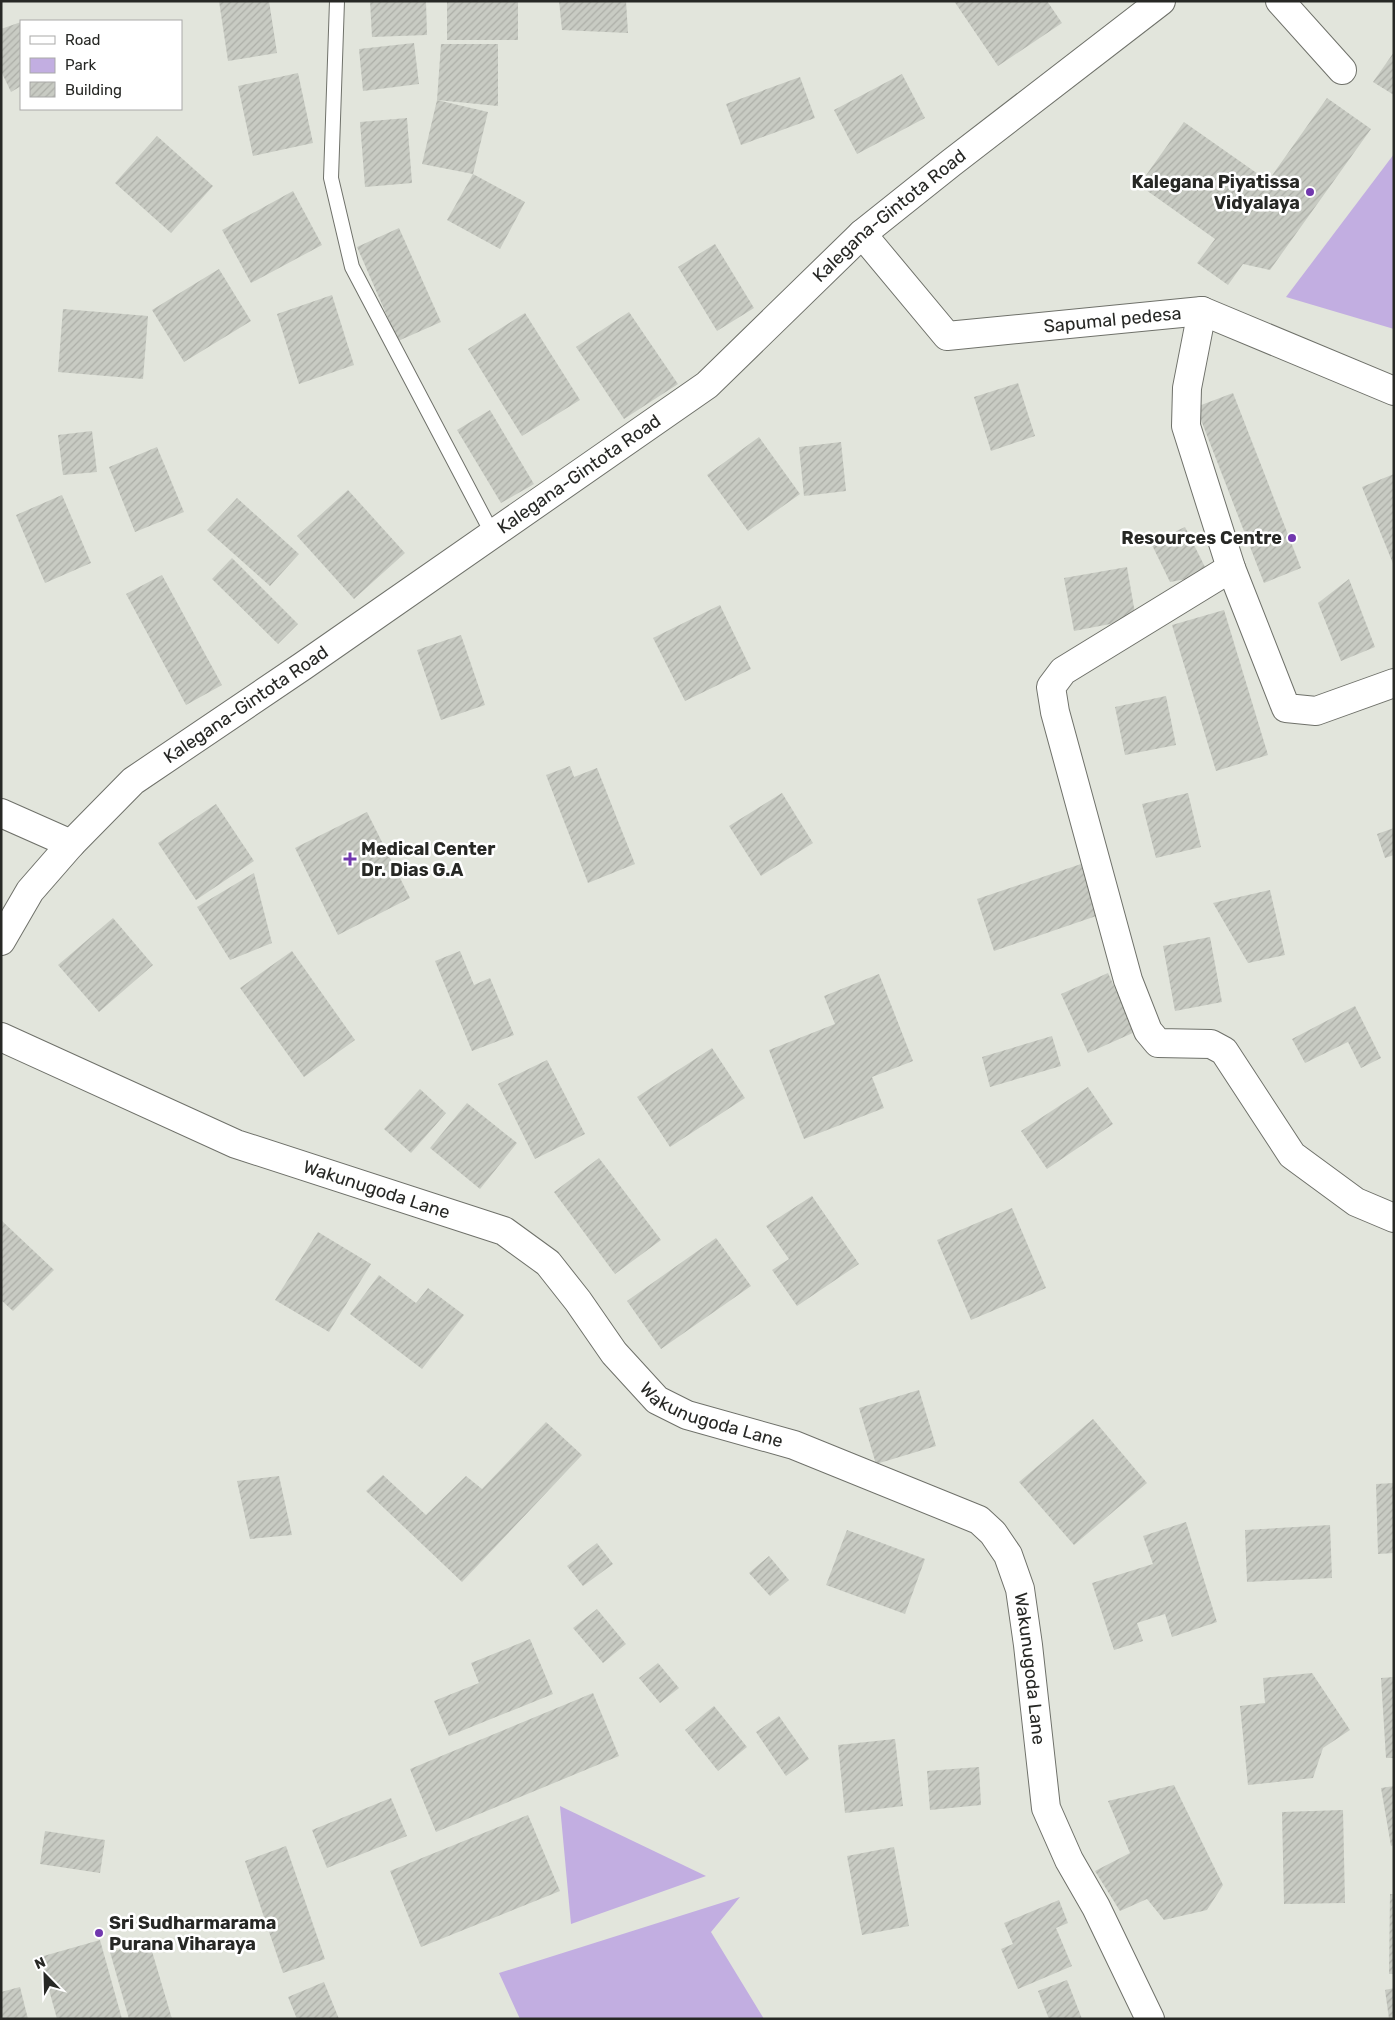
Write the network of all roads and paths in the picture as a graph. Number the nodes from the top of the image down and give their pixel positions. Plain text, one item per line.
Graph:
1 (337, 1) edge
2 (1161, 1) edge
3 (1280, 1) edge
4 (1342, 70) dead end
5 (862, 234) junction
6 (1202, 312) junction
7 (1394, 390) edge
8 (492, 533) junction
9 (1231, 568) junction
10 (1394, 683) edge
11 (1, 813) edge
12 (70, 844) junction
13 (1, 941) edge
14 (1, 1037) edge
15 (1394, 1218) edge
16 (1150, 2019) edge

1 - 8 lane
2 - 5 street, Kalegana-Gintota Road
3 - 4 street
5 - 6 street, Sapumal pedesa
5 - 8 street, Kalegana-Gintota Road
6 - 7 street, Sapumal pedesa
6 - 9 street
8 - 12 street, Kalegana-Gintota Road
9 - 10 street
9 - 15 street
11 - 12 street
12 - 13 street, Kalegana-Gintota Road
14 - 16 street, Wakunugoda Lane

